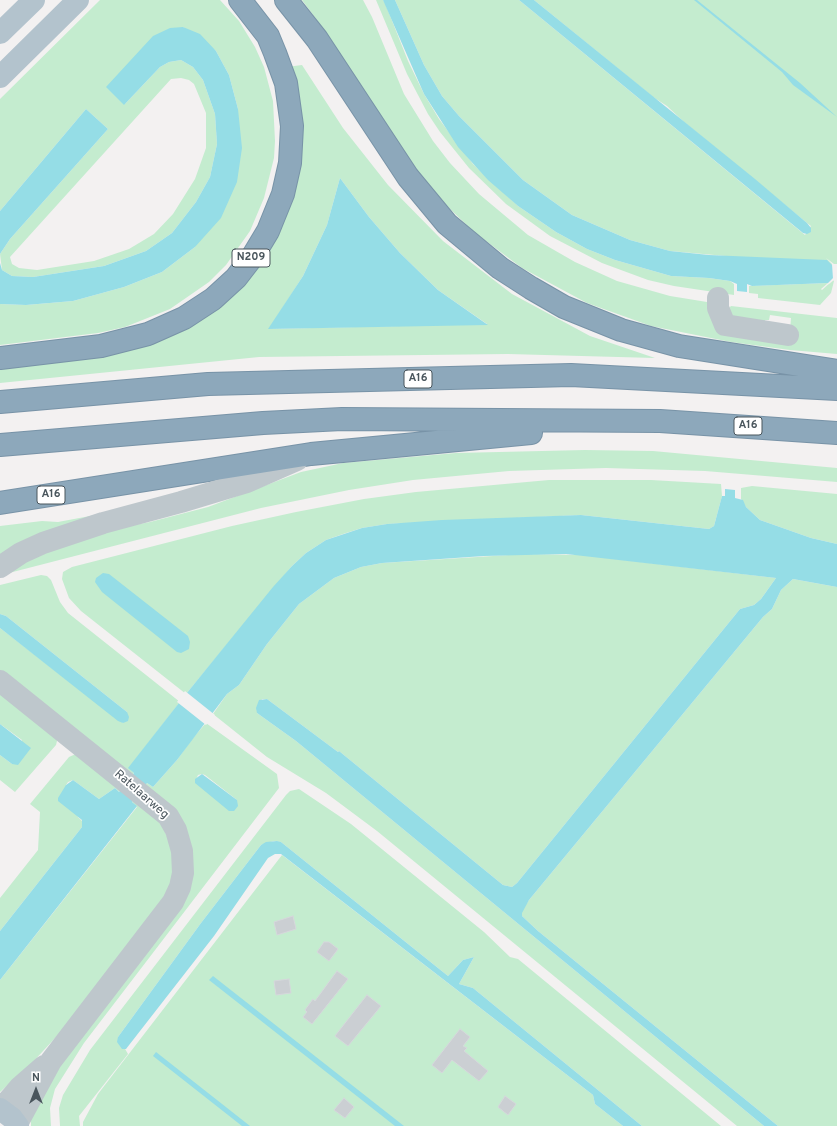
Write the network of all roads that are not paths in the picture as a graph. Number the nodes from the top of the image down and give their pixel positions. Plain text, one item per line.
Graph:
1 (34, 0) edge
2 (78, 0) edge
3 (240, 0) edge
4 (286, 0) edge
5 (0, 33) edge
6 (0, 77) edge
7 (718, 298) dead end
8 (788, 335) dead end
9 (0, 358) edge
10 (837, 371) edge
11 (837, 389) edge
12 (0, 402) edge
13 (660, 421) junction
14 (837, 433) edge
15 (0, 445) edge
16 (311, 454) junction
17 (0, 503) edge
18 (0, 567) edge
19 (0, 681) edge
20 (51, 1061) junction
21 (0, 1110) edge
22 (9, 1125) edge

1 - 5 main road
2 - 6 main road
3 - 9 highway, N209
4 - 10 highway
7 - 8 street
11 - 12 highway, A16
13 - 14 highway, A16
13 - 15 highway, A16
13 - 16 highway, A16
16 - 17 highway, A16
16 - 18 street
19 - 20 street, Ratelaarweg
20 - 21 street, Ratelaarweg
20 - 22 street, Ratelaarweg
21 - 22 main road

